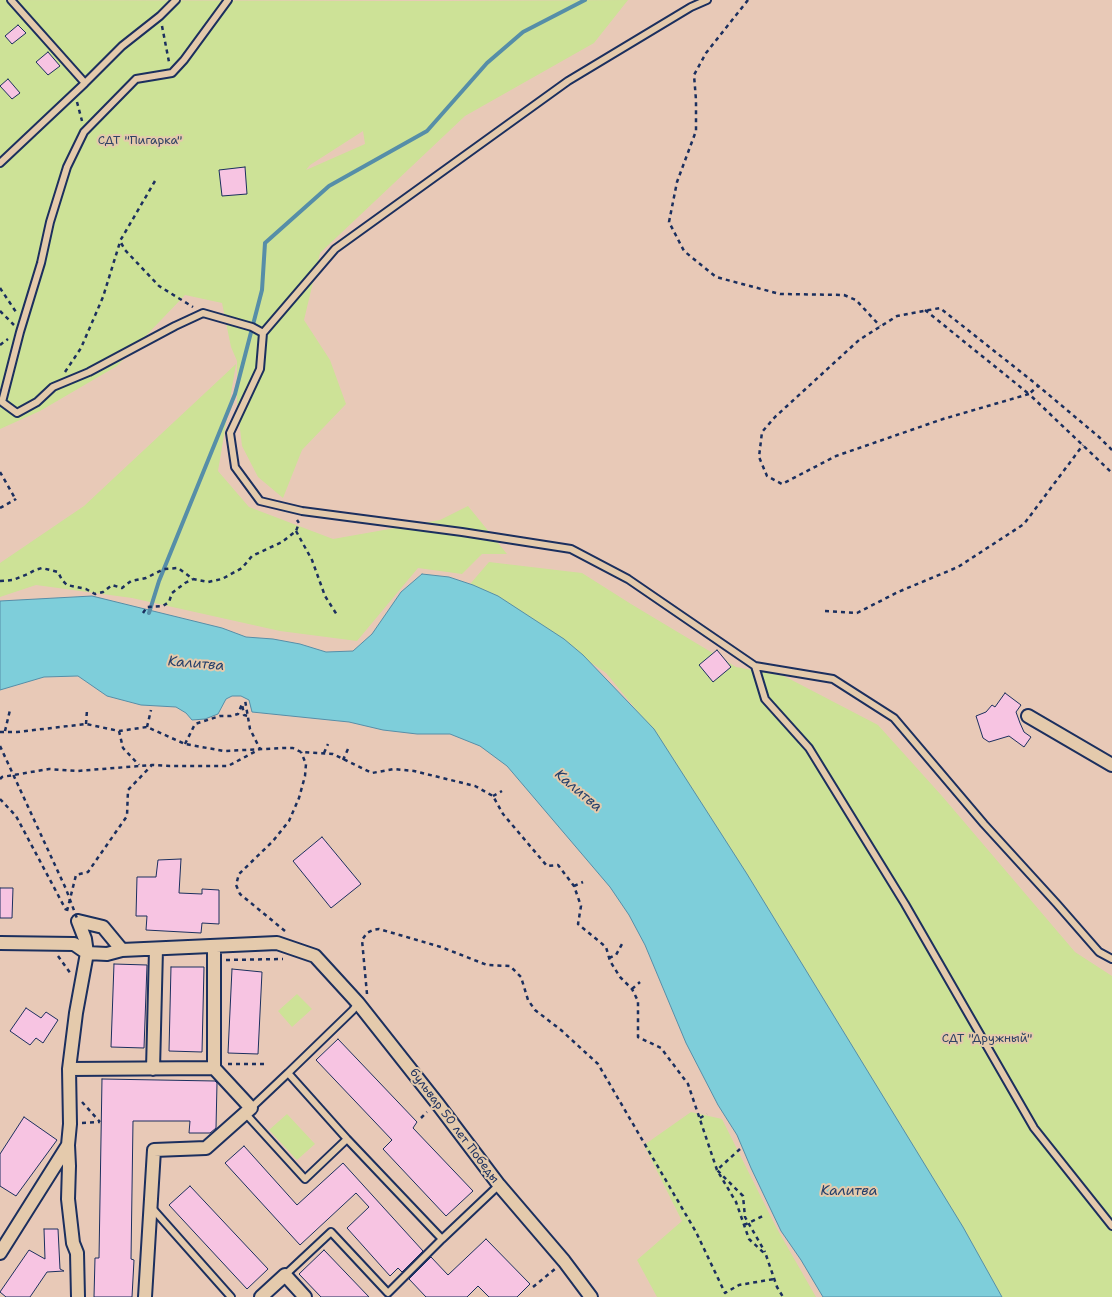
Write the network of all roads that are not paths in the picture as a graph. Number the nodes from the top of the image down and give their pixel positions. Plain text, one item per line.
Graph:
1 (12, 0) edge
2 (176, 0) edge
3 (228, 0) edge
4 (707, 0) edge
5 (85, 83) junction
6 (0, 163) edge
7 (263, 333) junction
8 (755, 666) junction
9 (1028, 716) dead end
10 (1112, 765) edge
11 (0, 943) edge
12 (156, 949) junction
13 (122, 950) junction
14 (87, 953) junction
15 (214, 953) junction
16 (1112, 959) edge
17 (358, 1003) junction
18 (214, 1066) junction
19 (69, 1069) junction
20 (153, 1069) junction
21 (288, 1073) junction
22 (248, 1111) junction
23 (347, 1139) junction
24 (68, 1145) junction
25 (499, 1185) junction
26 (151, 1207) junction
27 (1112, 1226) edge
28 (442, 1239) junction
29 (0, 1253) edge
30 (285, 1275) junction
31 (390, 1295) edge
32 (78, 1297) edge
33 (145, 1297) edge
34 (231, 1297) edge
35 (261, 1297) edge
36 (305, 1297) edge
37 (591, 1297) edge

1 - 5 lane
2 - 5 lane
3 - 7 lane
4 - 7 lane
5 - 6 lane
7 - 8 lane
8 - 16 lane
8 - 27 lane
9 - 10 street
11 - 14 street
12 - 13 street
12 - 15 street
12 - 20 street
13 - 14 street
13 - 14 street
14 - 19 street
15 - 17 street, бульвар 50 лет Победы
15 - 18 street
17 - 21 lane
17 - 25 street, бульвар 50 лет Победы
18 - 20 street
18 - 22 street
19 - 20 street
19 - 24 street
21 - 22 lane
21 - 23 lane
22 - 23 lane
22 - 26 street
23 - 28 lane
24 - 29 street
24 - 32 street
25 - 28 lane
25 - 37 street, бульвар 50 лет Победы
26 - 33 street
26 - 34 lane
28 - 31 lane
30 - 31 lane
30 - 35 street
30 - 36 street

